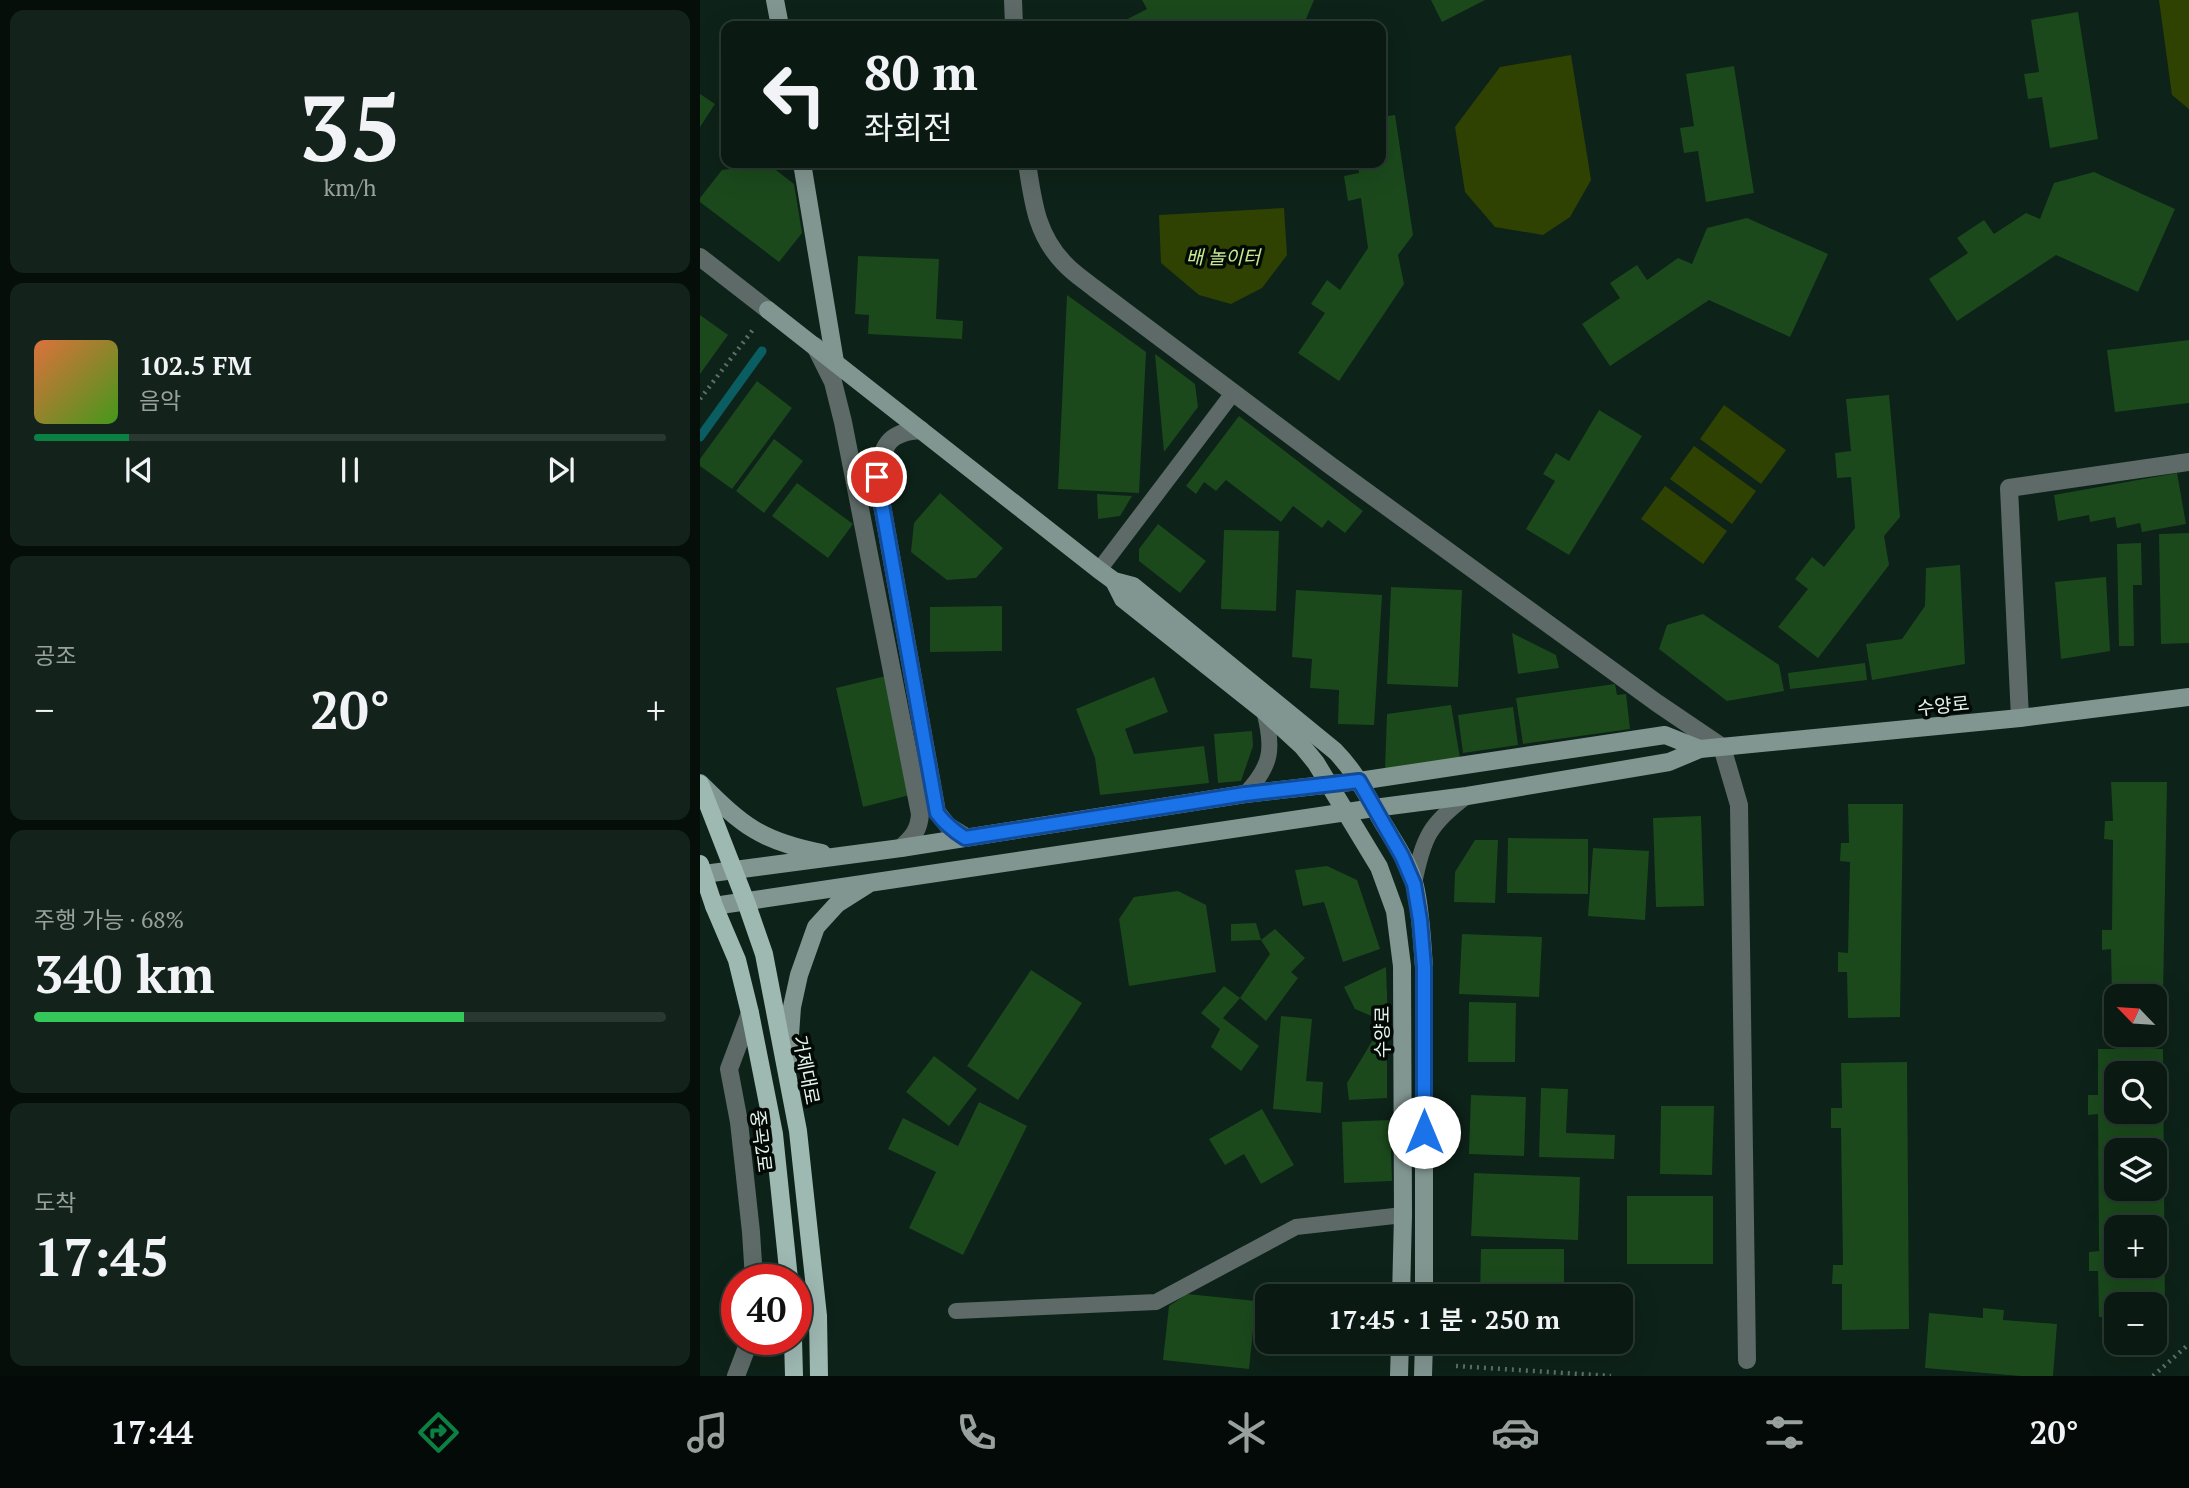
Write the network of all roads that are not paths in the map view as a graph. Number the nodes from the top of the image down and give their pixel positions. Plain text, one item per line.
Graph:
1 (775, 0) edge
2 (1013, 0) edge
3 (779, 21) edge
4 (1014, 21) edge
5 (803, 168) edge
6 (1028, 168) edge
7 (700, 257) edge
8 (815, 346) junction
9 (835, 362) junction
10 (1233, 393) junction
11 (921, 430) junction
12 (2189, 462) edge
13 (1099, 570) junction
14 (1114, 581) junction
15 (2189, 697) edge
16 (1264, 711) junction
17 (2020, 718) junction
18 (1722, 747) junction
19 (1700, 749) junction
20 (1359, 781) junction
21 (700, 783) edge
22 (1329, 785) junction
23 (1245, 794) junction
24 (1467, 796) junction
25 (1374, 807) junction
26 (1345, 812) junction
27 (965, 838) junction
28 (901, 848) junction
29 (840, 856) junction
30 (702, 869) edge
31 (734, 870) junction
32 (872, 881) junction
33 (1414, 884) junction
34 (747, 902) junction
35 (714, 906) junction
36 (750, 1013) junction
37 (787, 1077) junction
38 (1403, 1215) junction
39 (753, 1264) edge
40 (787, 1264) edge
41 (1401, 1284) edge
42 (1424, 1284) edge
43 (956, 1311) dead end
44 (1400, 1354) edge
45 (743, 1355) edge
46 (793, 1355) edge
47 (1747, 1360) dead end
48 (736, 1376) edge
49 (794, 1376) edge
50 (818, 1376) edge
51 (1399, 1376) edge

1 - 3 street
2 - 4 street
5 - 9 street
6 - 10 street
7 - 8 street
8 - 9 street
8 - 28 street
9 - 11 street
10 - 13 lane
10 - 18 street
11 - 13 street
11 - 27 street
12 - 17 street
13 - 14 street
14 - 16 street, 수양로
14 - 20 street
15 - 17 street, 수양로
16 - 22 street, 수양로
16 - 23 lane
17 - 18 street, 수양로
18 - 19 street, 수양로
18 - 47 street
19 - 20 street, 수양로
19 - 24 street, 수양로
20 - 22 street, 수양로
20 - 25 street
21 - 29 street
21 - 31 main road, 거제대로
22 - 23 street, 수양로
22 - 26 street, 수양로
23 - 27 street, 수양로
24 - 25 street, 수양로
24 - 33 lane
25 - 26 street, 수양로
25 - 33 street
26 - 32 street, 수양로
26 - 38 street, 수양로
27 - 28 street, 수양로
28 - 29 street, 수양로
29 - 31 street, 수양로
30 - 31 street, 수양로
30 - 35 main road
31 - 34 main road, 거제대로
32 - 34 street, 수양로
32 - 37 street
33 - 42 street
34 - 35 street, 수양로
34 - 37 main road, 거제대로
35 - 36 main road
36 - 39 street, 중곡2로
36 - 40 main road
37 - 50 main road, 거제대로
38 - 41 street, 수양로
38 - 43 lane
44 - 51 street
45 - 48 street
46 - 49 main road

